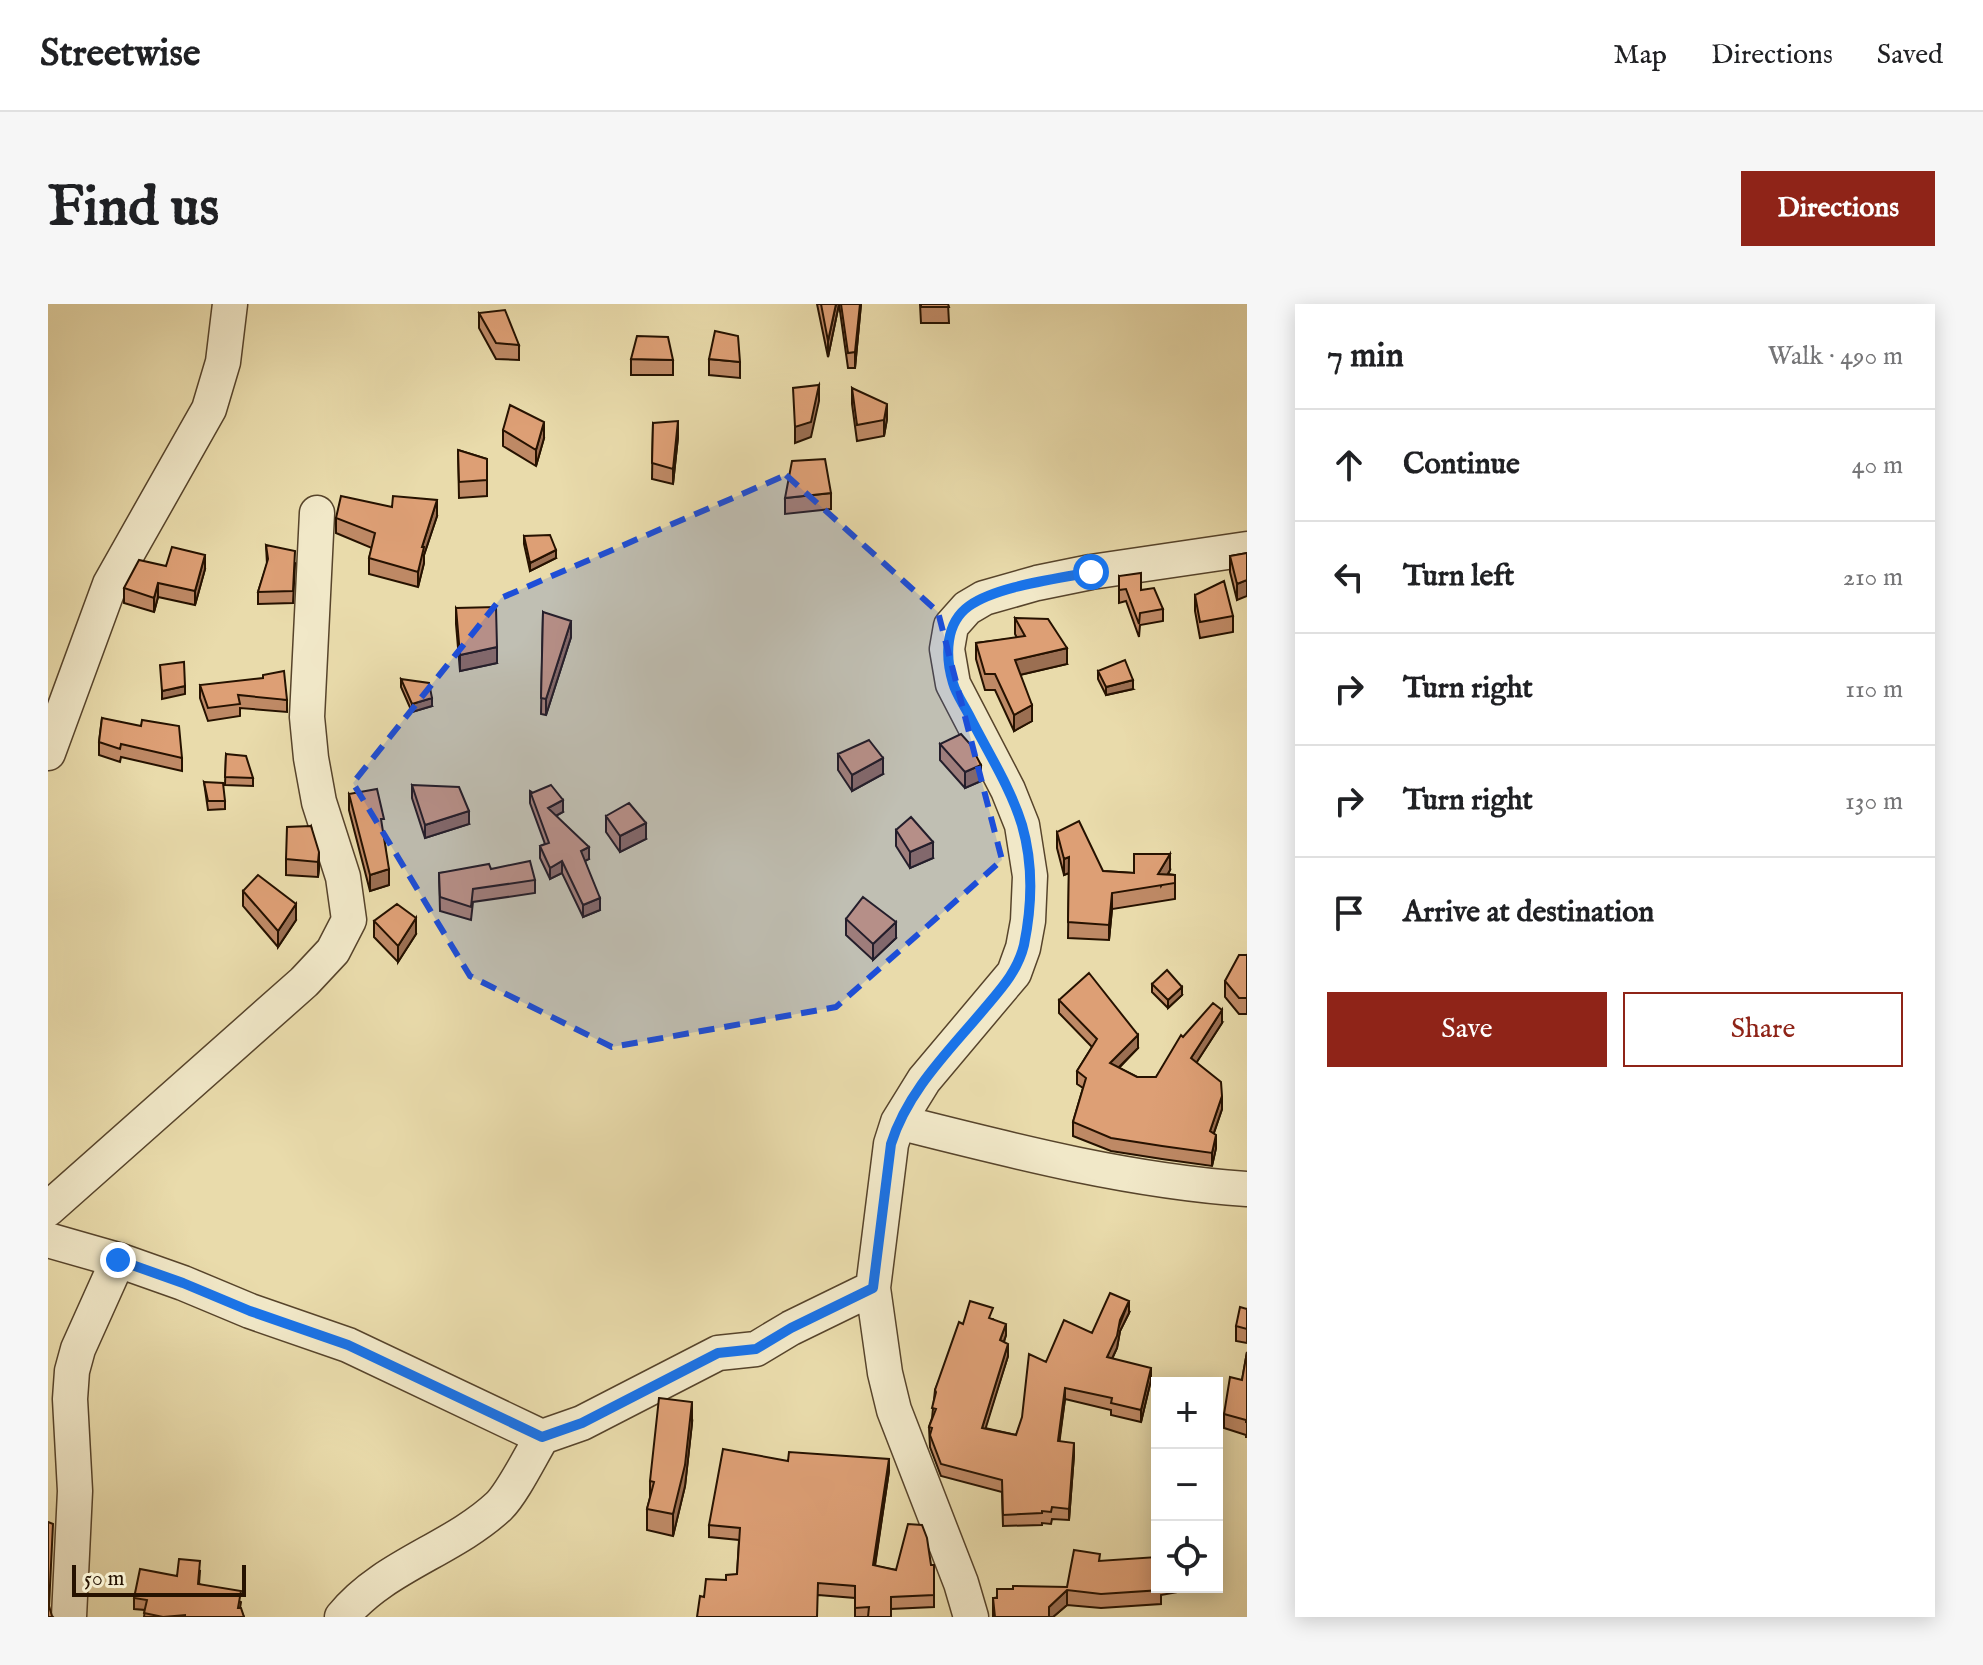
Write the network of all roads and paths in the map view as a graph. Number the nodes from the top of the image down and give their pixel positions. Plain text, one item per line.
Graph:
1 (230, 304) edge
2 (317, 513) dead end
3 (1247, 549) edge
4 (48, 753) edge
5 (898, 1122) junction
6 (1247, 1189) edge
7 (48, 1209) edge
8 (48, 1240) edge
9 (118, 1260) junction
10 (873, 1288) junction
11 (542, 1437) junction
12 (69, 1617) edge
13 (342, 1617) edge
14 (971, 1617) edge

1 - 4 street
2 - 7 street
3 - 5 street
5 - 6 street
5 - 10 street
8 - 9 street
9 - 11 street
9 - 12 street
10 - 11 street
10 - 14 street
11 - 13 street

